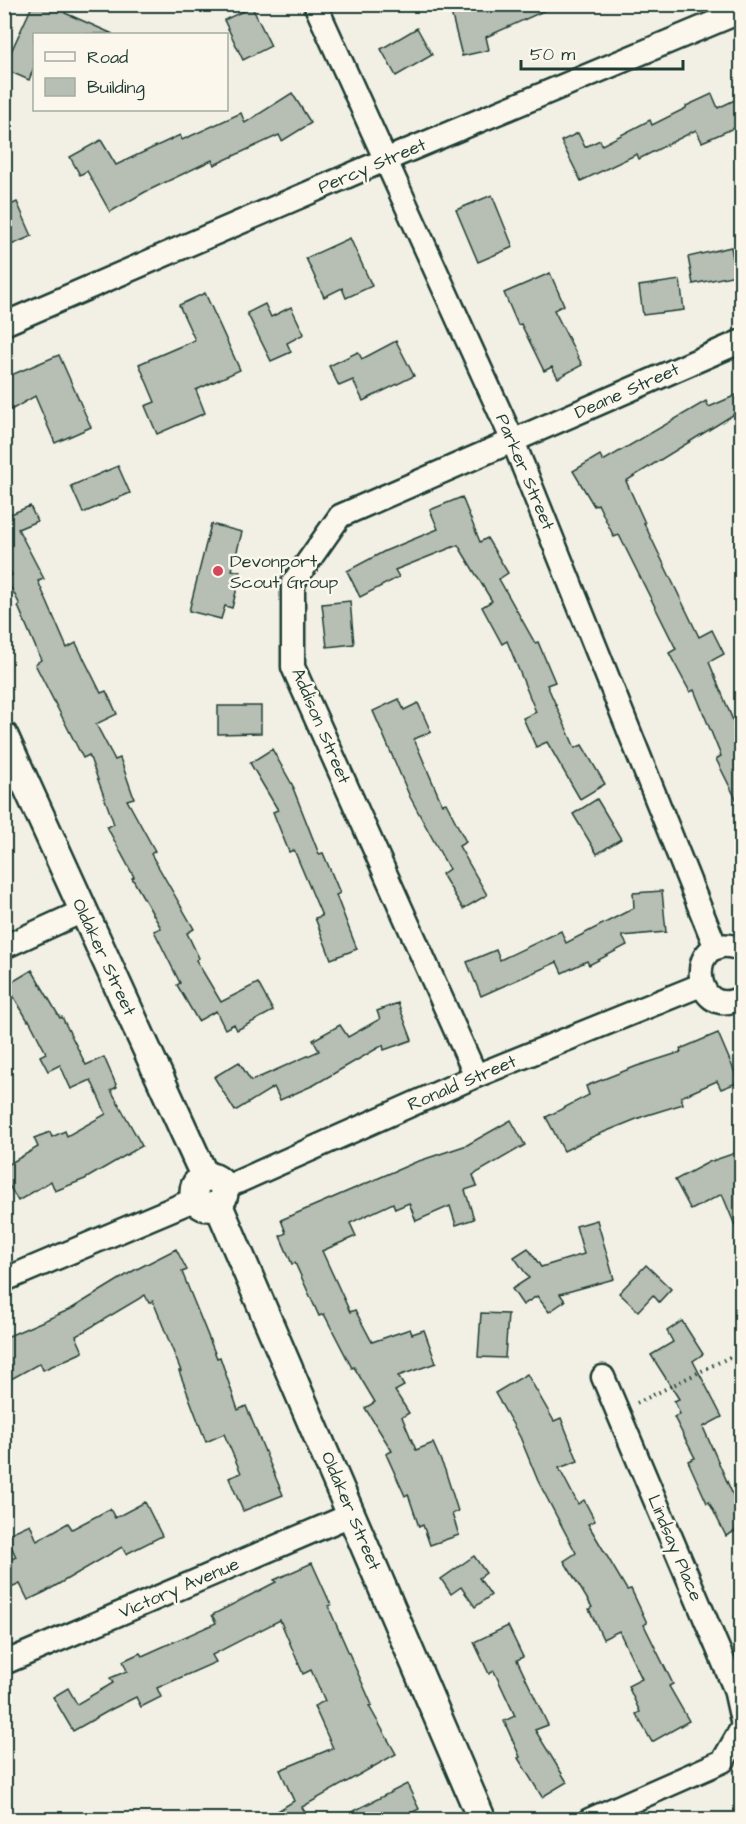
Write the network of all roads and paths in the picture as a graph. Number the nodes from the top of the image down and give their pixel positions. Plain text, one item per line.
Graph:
1 (315, 4) edge
2 (741, 11) edge
3 (385, 160) junction
4 (4, 324) edge
5 (741, 341) edge
6 (513, 441) junction
7 (4, 736) edge
8 (83, 911) junction
9 (4, 947) edge
10 (716, 948) junction
11 (741, 950) edge
12 (701, 985) junction
13 (740, 1003) edge
14 (476, 1076) junction
15 (211, 1192) junction
16 (4, 1280) edge
17 (741, 1351) edge
18 (603, 1377) dead end
19 (618, 1412) junction
20 (352, 1514) junction
21 (4, 1663) edge
22 (741, 1720) edge
23 (741, 1728) edge
24 (482, 1820) edge
25 (589, 1820) edge

1 - 3 street, Parker Street
2 - 3 street, Percy Street
3 - 4 street, Percy Street
3 - 6 street, Parker Street
5 - 6 street, Deane Street
6 - 10 street, Parker Street
6 - 14 street, Addison Street
7 - 8 street, Oldaker Street
8 - 9 street
8 - 15 street, Oldaker Street
10 - 11 street
10 - 12 street
12 - 13 street
12 - 14 street, Ronald Street
14 - 15 street, Ronald Street
15 - 16 street, Ronald Street
15 - 20 street, Oldaker Street
17 - 19 path
18 - 19 street, Lindsay Place
19 - 22 street, Lindsay Place
20 - 21 street, Victory Avenue
20 - 24 street, Oldaker Street
23 - 25 street

